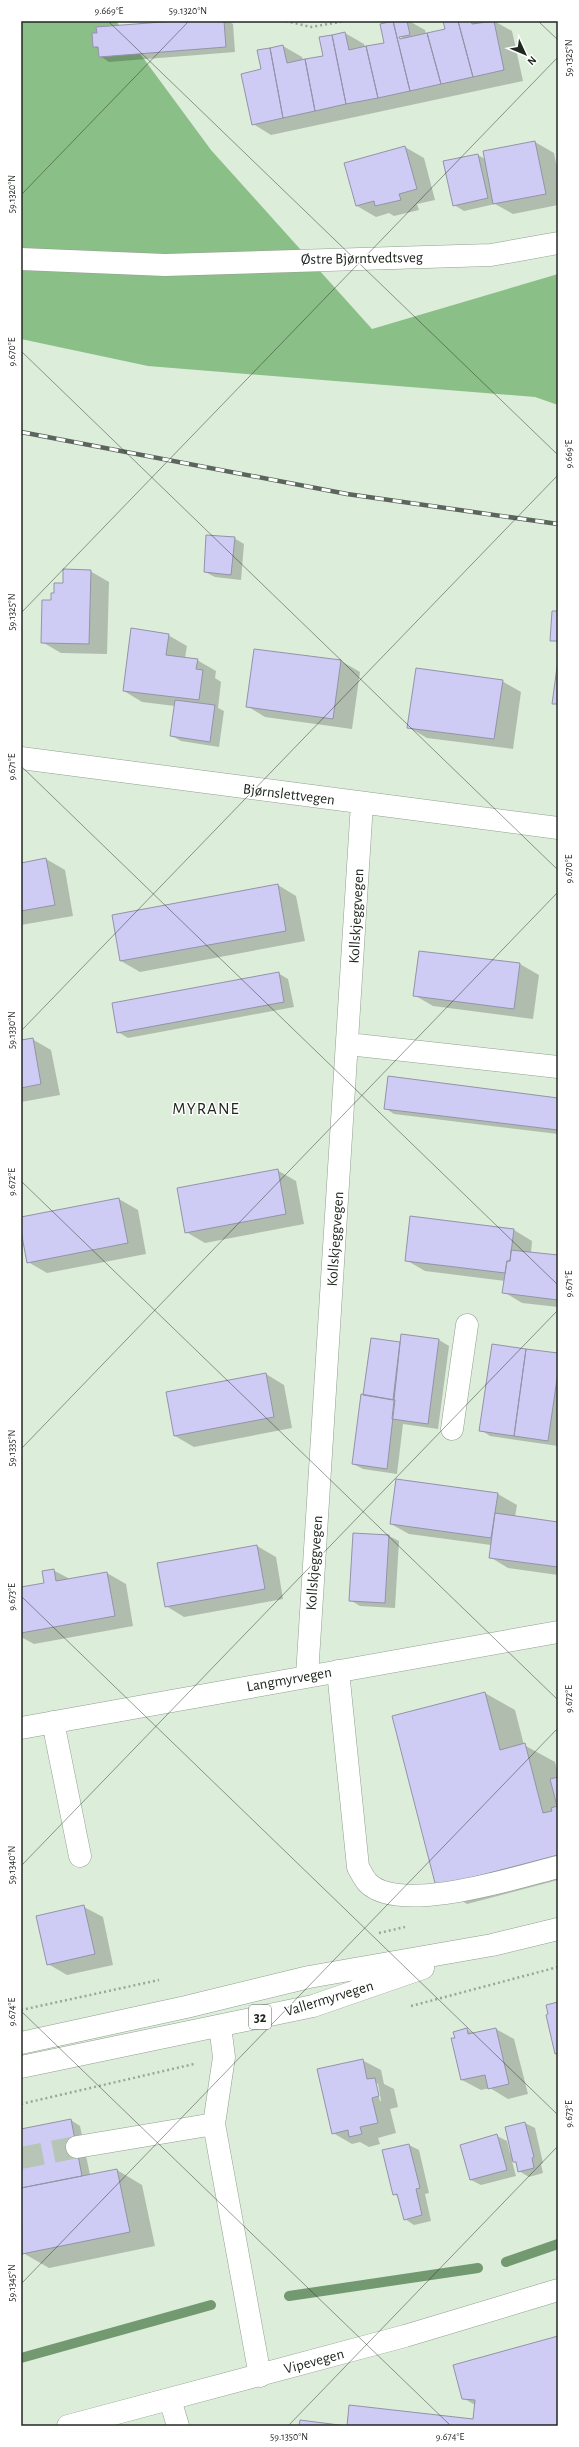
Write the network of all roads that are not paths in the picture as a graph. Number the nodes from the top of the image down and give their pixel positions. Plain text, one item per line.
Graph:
1 (558, 243) edge
2 (21, 259) edge
3 (21, 758) edge
4 (362, 803) junction
5 (558, 828) edge
6 (348, 1044) junction
7 (558, 1067) edge
8 (467, 1325) dead end
9 (452, 1429) dead end
10 (558, 1632) edge
11 (338, 1671) junction
12 (307, 1676) junction
13 (53, 1722) junction
14 (21, 1728) edge
15 (80, 1856) dead end
16 (558, 1867) edge
17 (558, 1929) edge
18 (492, 1945) junction
19 (220, 2026) junction
20 (21, 2043) edge
21 (21, 2067) edge
22 (214, 2124) junction
23 (77, 2147) tunnel mouth
24 (558, 2290) edge
25 (260, 2376) junction
26 (170, 2399) junction
27 (68, 2426) edge
28 (178, 2426) edge

1 - 2 street, Østre Bjørntvedtsveg
3 - 4 street, Bjørnslettvegen
4 - 5 street, Bjørnslettvegen
4 - 6 street, Kollskjeggvegen
6 - 7 street
6 - 12 street, Kollskjeggvegen
8 - 9 street
10 - 11 street, Langmyrvegen
11 - 12 street, Langmyrvegen
11 - 16 street
12 - 13 street, Langmyrvegen
13 - 14 street, Langmyrvegen
13 - 15 street
17 - 18 street, Vallermyrvegen / 32
18 - 19 street, Vallermyrvegen / 32
18 - 20 street, Vallermyrvegen / 32
19 - 21 street, Vallermyrvegen / 32
19 - 22 street
22 - 23 street
22 - 25 street
24 - 25 street, Vipevegen
25 - 26 street, Vipevegen
26 - 27 street, Vipevegen
26 - 28 street

